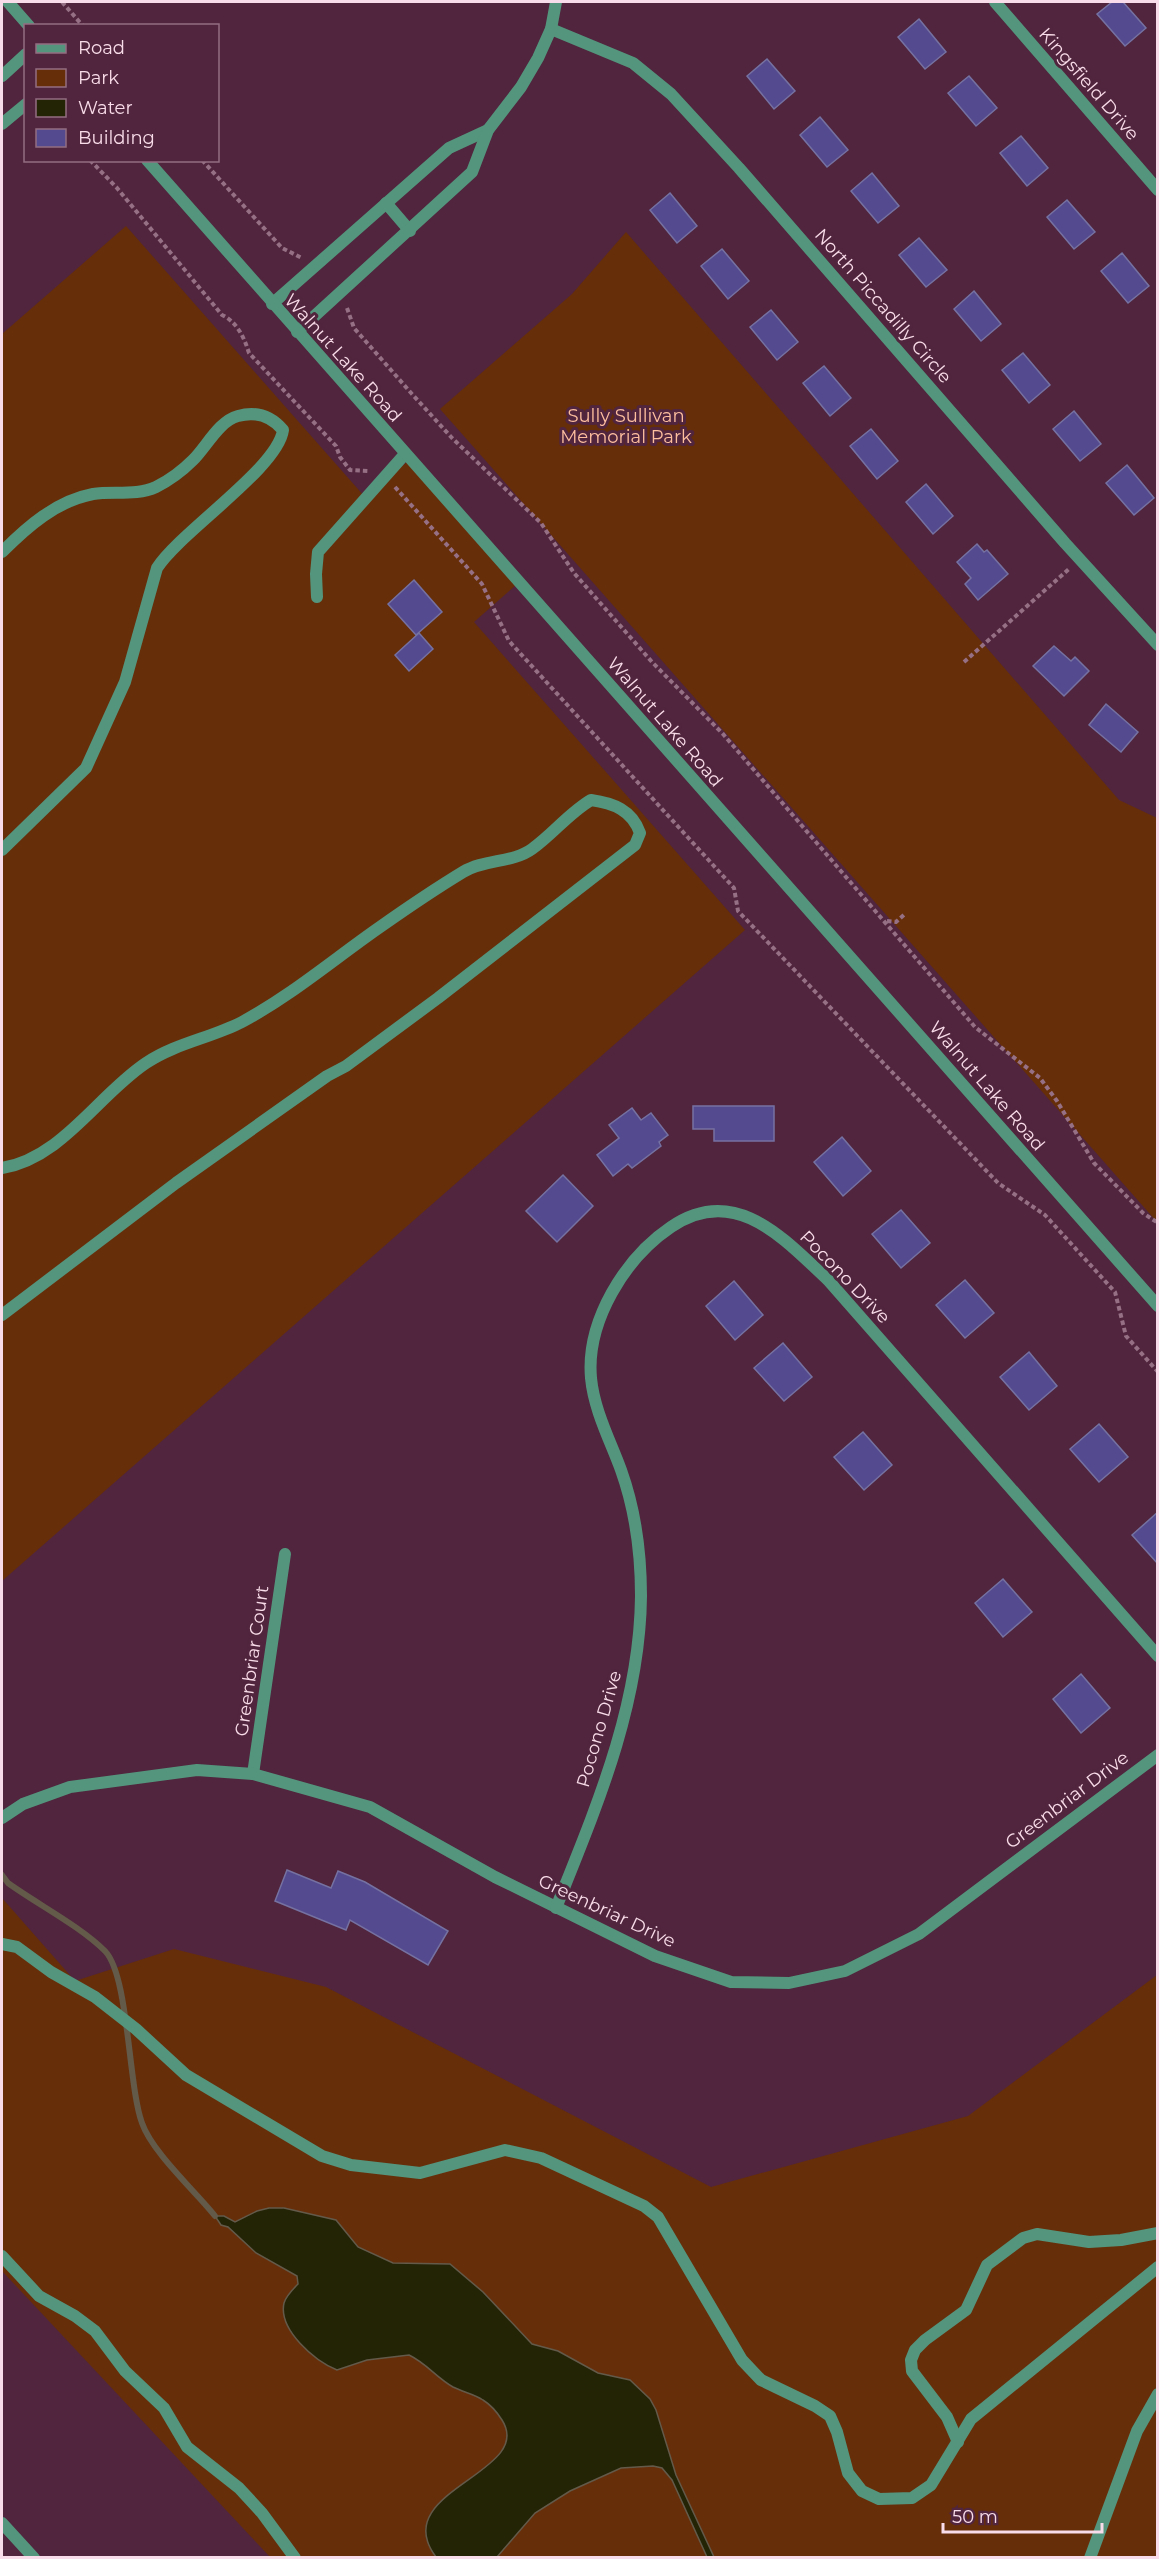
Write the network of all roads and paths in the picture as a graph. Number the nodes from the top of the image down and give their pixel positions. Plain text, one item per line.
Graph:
1 (8, 2) edge
2 (62, 2) edge
3 (556, 2) edge
4 (995, 2) edge
5 (27, 24) edge
6 (81, 24) edge
7 (551, 29) junction
8 (24, 56) edge
9 (2, 76) edge
10 (24, 106) edge
11 (2, 123) edge
12 (488, 130) junction
13 (92, 162) edge
14 (149, 162) edge
15 (204, 162) edge
16 (1158, 190) edge
17 (386, 203) junction
18 (410, 231) junction
19 (313, 268) junction
20 (338, 296) junction
21 (272, 304) junction
22 (297, 332) junction
23 (405, 454) junction
24 (386, 476) junction
25 (2, 552) edge
26 (1079, 560) junction
27 (317, 597) dead end
28 (1158, 645) edge
29 (964, 662) dead end
30 (2, 850) edge
31 (905, 914) dead end
32 (886, 922) junction
33 (2, 1168) edge
34 (1158, 1223) edge
35 (1158, 1306) edge
36 (2, 1315) edge
37 (1158, 1372) edge
38 (285, 1554) dead end
39 (1158, 1656) edge
40 (1158, 1755) edge
41 (254, 1774) junction
42 (2, 1818) edge
43 (556, 1908) junction
44 (2, 1944) edge
45 (1158, 2233) edge
46 (2, 2256) edge
47 (1158, 2267) edge
48 (1158, 2394) edge
49 (958, 2442) junction
50 (2, 2523) edge
51 (34, 2558) edge
52 (295, 2558) edge
53 (1090, 2558) edge

1 - 5 street
2 - 6 path
3 - 7 street
4 - 16 street, Kingsfield Drive
7 - 12 street
7 - 26 street, North Piccadilly Circle
8 - 9 street
10 - 11 street
12 - 17 street
12 - 18 street
13 - 24 path
14 - 21 street, Walnut Lake Road
15 - 19 path
17 - 18 street
17 - 19 street
18 - 20 street
19 - 21 street
20 - 22 street
20 - 32 path
21 - 22 street, Walnut Lake Road
22 - 23 street, Walnut Lake Road
23 - 24 street
23 - 35 street, Walnut Lake Road
24 - 27 street
24 - 37 path
25 - 30 street
26 - 28 street, North Piccadilly Circle
26 - 29 path
31 - 32 path
32 - 34 path
33 - 36 street
38 - 41 street, Greenbriar Court
39 - 43 street, Pocono Drive
40 - 43 street, Greenbriar Drive
41 - 42 street, Greenbriar Drive
41 - 43 street, Greenbriar Drive
44 - 49 street
45 - 49 street
46 - 52 street
47 - 49 street
48 - 53 street
50 - 51 street

